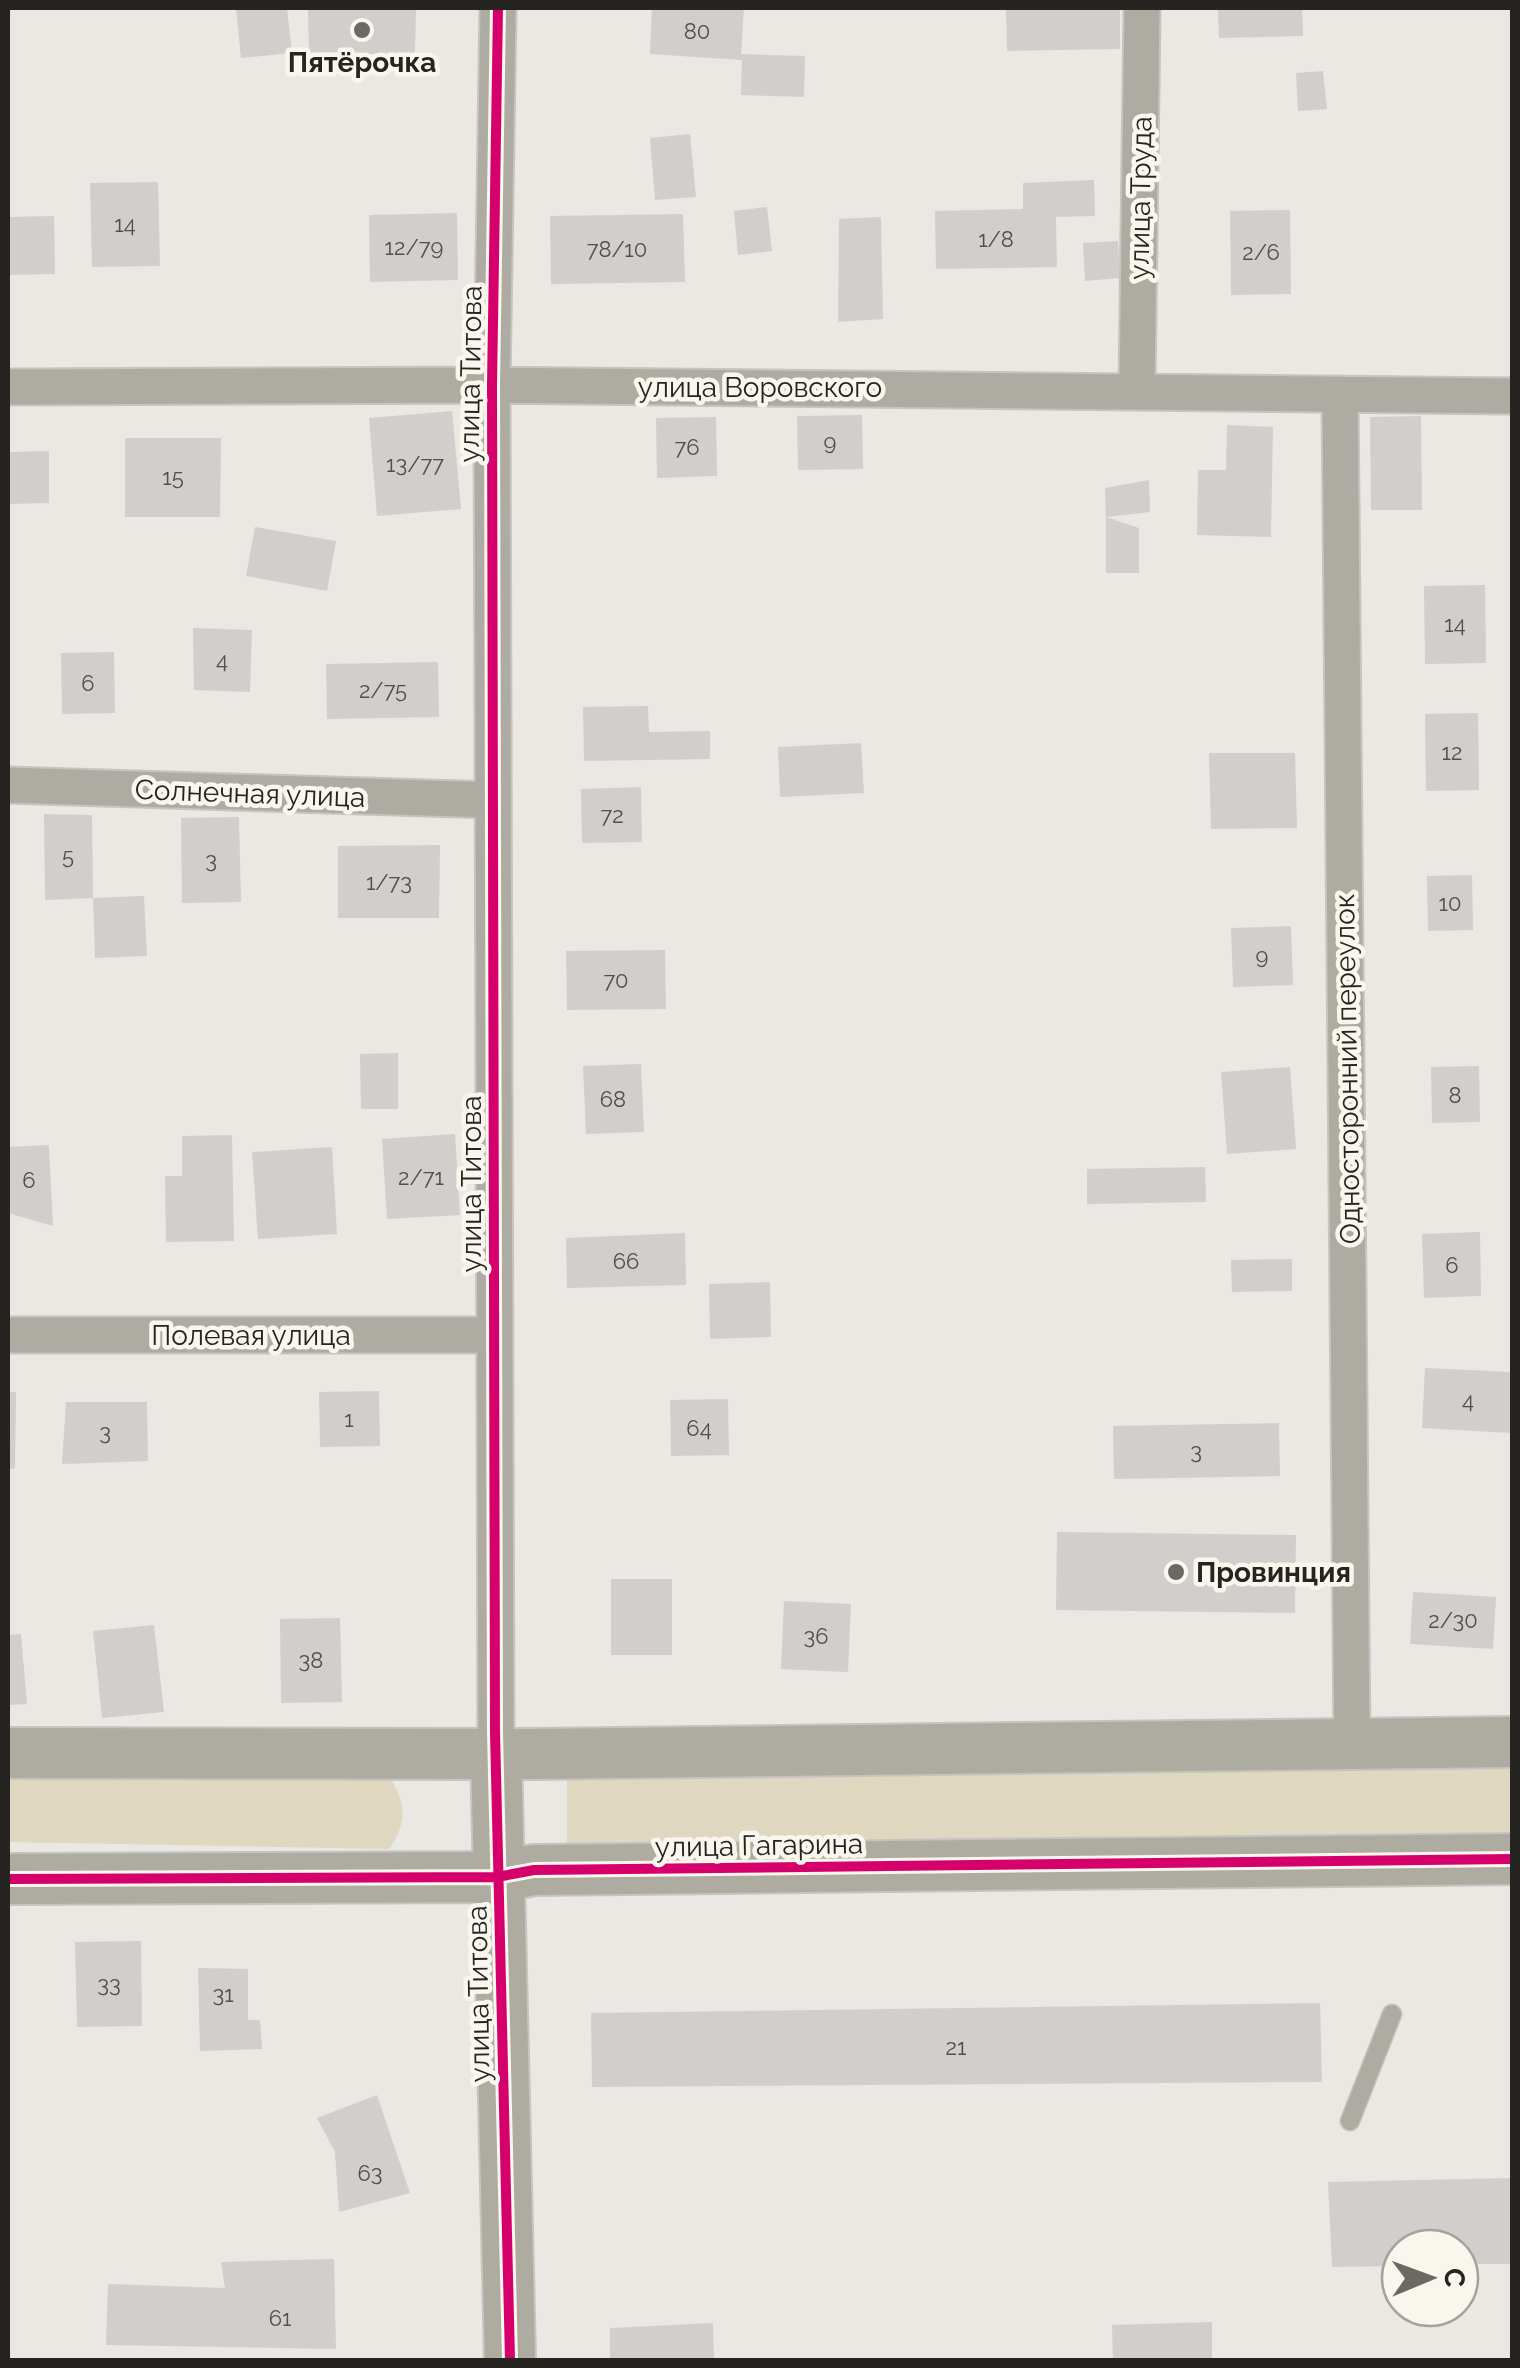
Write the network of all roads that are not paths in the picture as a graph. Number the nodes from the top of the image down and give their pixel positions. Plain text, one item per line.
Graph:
1 (498, 8) edge
2 (1142, 8) edge
3 (492, 386) junction
4 (8, 387) edge
5 (1138, 389) junction
6 (1340, 394) junction
7 (1512, 396) edge
8 (8, 785) edge
9 (492, 800) junction
10 (8, 1334) edge
11 (494, 1335) junction
12 (1512, 1742) edge
13 (1352, 1744) junction
14 (496, 1752) junction
15 (8, 1753) edge
16 (1512, 1859) edge
17 (497, 1877) junction
18 (8, 1879) edge
19 (1392, 2014) dead end
20 (1350, 2121) dead end
21 (510, 2360) edge

1 - 3 street, улица Титова
2 - 5 street, улица Труда
3 - 4 street, улица Воровского
3 - 5 street, улица Воровского
3 - 9 street, улица Титова
5 - 6 street, улица Воровского
6 - 7 street, улица Воровского
6 - 13 street, Односторонний переулок
8 - 9 street, Солнечная улица
9 - 11 street, улица Титова
10 - 11 street, Полевая улица
11 - 14 street, улица Титова
12 - 13 street
13 - 14 street
14 - 15 street
14 - 17 street, улица Титова
16 - 17 street, улица Гагарина
17 - 18 street, улица Гагарина
17 - 21 street, улица Титова
19 - 20 lane

